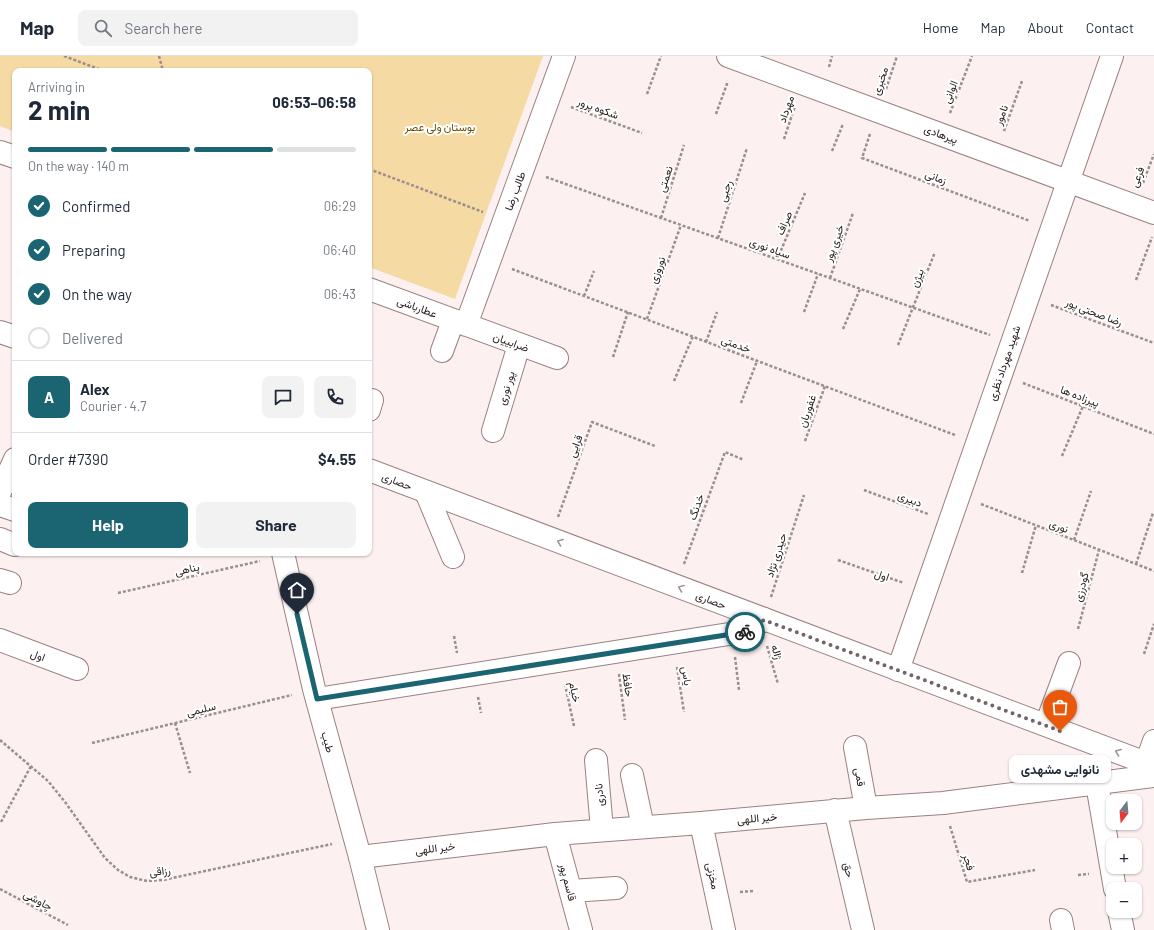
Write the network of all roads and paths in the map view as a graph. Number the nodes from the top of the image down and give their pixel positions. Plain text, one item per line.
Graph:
1 (64, 56) edge
2 (159, 56) edge
3 (564, 56) edge
4 (661, 56) edge
5 (897, 56) edge
6 (972, 56) edge
7 (1112, 56) edge
8 (732, 57) edge
9 (96, 68) edge
10 (162, 68) edge
11 (1022, 81) dead end
12 (803, 83) junction
13 (647, 94) dead end
14 (548, 99) junction
15 (852, 102) junction
16 (878, 111) junction
17 (716, 114) dead end
18 (642, 133) dead end
19 (942, 134) junction
20 (784, 139) dead end
21 (684, 145) dead end
22 (747, 148) dead end
23 (832, 151) dead end
24 (0, 152) edge
25 (996, 154) junction
26 (1154, 154) edge
27 (12, 156) edge
28 (523, 169) junction
29 (372, 171) edge
30 (1068, 181) junction
31 (805, 193) dead end
32 (1144, 210) edge
33 (853, 213) dead end
34 (661, 218) junction
35 (504, 220) junction
36 (682, 225) junction
37 (1051, 229) junction
38 (1154, 232) edge
39 (718, 238) junction
40 (935, 252) dead end
41 (777, 260) junction
42 (489, 261) junction
43 (594, 270) dead end
44 (818, 274) junction
45 (830, 278) junction
46 (1136, 280) dead end
47 (860, 289) junction
48 (372, 291) edge
49 (584, 296) junction
50 (1028, 296) junction
51 (913, 308) junction
52 (628, 312) junction
53 (717, 312) dead end
54 (804, 312) dead end
55 (647, 319) junction
56 (460, 323) junction
57 (843, 329) dead end
58 (0, 332) edge
59 (12, 336) edge
60 (693, 336) junction
61 (706, 342) junction
62 (1011, 343) junction
63 (1154, 343) edge
64 (519, 345) junction
65 (898, 345) dead end
66 (442, 351) dead end
67 (613, 356) dead end
68 (557, 358) dead end
69 (757, 361) junction
70 (1001, 374) junction
71 (674, 382) dead end
72 (825, 386) junction
73 (741, 403) dead end
74 (1083, 406) junction
75 (493, 430) dead end
76 (1154, 434) edge
77 (806, 441) dead end
78 (977, 442) junction
79 (655, 446) dead end
80 (1062, 456) dead end
81 (744, 460) dead end
82 (12, 466) edge
83 (372, 471) edge
84 (864, 490) dead end
85 (1091, 491) dead end
86 (0, 492) edge
87 (426, 492) junction
88 (804, 495) dead end
89 (958, 496) junction
90 (0, 505) edge
91 (12, 509) edge
92 (1153, 513) edge
93 (949, 522) junction
94 (1036, 525) junction
95 (0, 539) edge
96 (550, 539) junction
97 (1074, 540) junction
98 (12, 544) edge
99 (1099, 550) junction
100 (275, 556) edge
101 (283, 556) edge
102 (453, 557) dead end
103 (838, 560) dead end
104 (1136, 564) junction
105 (1154, 571) edge
106 (1022, 573) dead end
107 (676, 586) junction
108 (925, 591) junction
109 (118, 593) dead end
110 (762, 621) junction
111 (1154, 624) edge
112 (1078, 629) dead end
113 (732, 634) junction
114 (0, 640) edge
115 (674, 643) junction
116 (616, 652) junction
117 (1144, 654) dead end
118 (560, 661) junction
119 (1069, 663) dead end
120 (77, 670) dead end
121 (898, 670) junction
122 (778, 684) dead end
123 (739, 690) dead end
124 (316, 694) junction
125 (684, 712) dead end
126 (625, 720) dead end
127 (176, 723) junction
128 (1046, 725) junction
129 (574, 726) dead end
130 (0, 740) edge
131 (1154, 741) edge
132 (92, 743) dead end
133 (855, 747) dead end
134 (596, 760) dead end
135 (31, 766) junction
136 (1151, 768) edge
137 (190, 773) dead end
138 (632, 775) dead end
139 (1097, 784) junction
140 (943, 803) junction
141 (866, 808) junction
142 (835, 810) junction
143 (1, 822) dead end
144 (701, 823) junction
145 (643, 827) junction
146 (602, 830) junction
147 (555, 834) junction
148 (357, 848) junction
149 (1035, 870) dead end
150 (1114, 882) edge
151 (616, 888) dead end
152 (0, 889) edge
153 (571, 892) junction
154 (1120, 918) edge
155 (68, 925) dead end
156 (378, 930) edge
157 (581, 930) edge
158 (724, 930) edge
159 (863, 930) edge
160 (1123, 930) edge

1 - 9 path
2 - 10 path
3 - 14 street, طالب رضا
4 - 13 path
5 - 16 path, مخبری
6 - 19 path, الوانی
7 - 30 street, شهید مهرداد نظری
8 - 12 street, پیرهادی
8 - 17 path
11 - 25 path, نامور
12 - 15 street, پیرهادی
12 - 20 path, مهرداد
14 - 18 path, شکوه پرور
14 - 28 street, طالب رضا
15 - 16 street, پیرهادی
15 - 23 path
16 - 19 street, پیرهادی
16 - 37 path, زمانی
19 - 25 street, پیرهادی
21 - 34 path, نعمتی
22 - 39 path, رجبی
24 - 27 street
25 - 30 street, پیرهادی
26 - 32 path, فرعی
28 - 34 path, سیاه نوری
28 - 35 street, طالب رضا
29 - 35 path
30 - 32 street, پیرهادی
30 - 37 street, شهید مهرداد نظری
31 - 41 path, صراف
33 - 45 path, خیری پور
34 - 36 path, سیاه نوری
35 - 42 street, طالب رضا
36 - 39 path, سیاه نوری
36 - 55 path, نوروزی
37 - 50 street, شهید مهرداد نظری
38 - 46 path
39 - 41 path, سیاه نوری
40 - 51 path, بیژن
41 - 44 path, سیاه نوری
42 - 49 path, خدمتی
42 - 56 street, طالب رضا
43 - 49 path
44 - 45 path, سیاه نوری
44 - 54 path
45 - 47 path, سیاه نوری
47 - 51 path, سیاه نوری
47 - 57 path
48 - 56 street, عطارباشی
49 - 52 path, خدمتی
50 - 62 street, شهید مهرداد نظری
50 - 63 path, رضا صحتی پور
51 - 62 path, سیاه نوری
51 - 65 path, بیژن
52 - 55 path, خدمتی
52 - 67 path
53 - 61 path
55 - 60 path, خدمتی
56 - 64 street, ضرابییان
56 - 66 street, طالب رضا
58 - 59 street
60 - 61 path, خدمتی
60 - 71 path
61 - 69 path, خدمتی
62 - 70 street, شهید مهرداد نظری
64 - 68 street, ضرابییان
64 - 75 street, پور نوری
69 - 72 path, خدمتی
69 - 73 path
70 - 74 path, پیرزاده ها
70 - 78 street, شهید مهرداد نظری
72 - 77 path, غفوریان
72 - 78 path, خدمتی
74 - 76 path, پیرزاده ها
74 - 80 path
78 - 89 street, شهید مهرداد نظری
79 - 96 path, قرایی
81 - 107 path, خدنگ
82 - 86 street
83 - 87 street, حصاری
84 - 93 path, دبیری
85 - 97 path
87 - 96 street, حصاری
87 - 102 street, حصاری
88 - 110 path, حیدری نژاد
89 - 93 street, شهید مهرداد نظری
89 - 94 path, نوری
90 - 91 street
92 - 104 path
93 - 108 street, شهید مهرداد نظری
94 - 97 path, نوری
94 - 106 path
95 - 98 street
107 -> 96 street, حصاری
97 - 99 path, نوری
99 - 104 path, نوری
99 - 112 path, گودرزی
100 - 109 path, پناهی
101 - 124 street, طیب
103 - 108 path, اول
104 - 105 path, نوری
110 -> 107 street, حصاری
108 - 121 street, شهید مهرداد نظری
110 - 113 street
110 - 121 street, حصاری
110 - 122 path, ژاله
111 - 117 path
113 - 115 street
113 - 123 path
114 - 120 street, اول
115 - 116 street
115 - 125 path, یاس
116 - 118 street
116 - 126 path, حافظ
118 - 124 street
118 - 129 path, خیام
119 - 128 street
121 - 128 street, حصاری
124 - 127 path, سلیمی
124 - 148 street, طیب
127 - 132 path, سلیمی
127 - 137 path
136 -> 128 street, حصاری
130 - 135 path, رزاقی
131 - 136 street
133 - 141 street, قمی
134 - 146 street, نادری
135 - 143 path
135 - 148 path, رزاقی
136 - 139 street, خیر اللهی
138 - 145 street
139 - 140 street, خیر اللهی
139 - 150 street
140 - 141 street, خیر اللهی
140 - 149 path, فجر
141 - 142 street, خیر اللهی
142 - 144 street, خیر اللهی
142 - 159 street, حق
144 - 145 street, خیر اللهی
144 - 158 street, مخزنی
145 - 146 street, خیر اللهی
146 - 147 street, خیر اللهی
147 - 148 street, خیر اللهی
147 - 153 street, قاسم پور
148 - 156 street, طیب
151 - 153 street
152 - 155 path, چاوشی
153 - 157 street, قاسم پور
154 - 160 street

